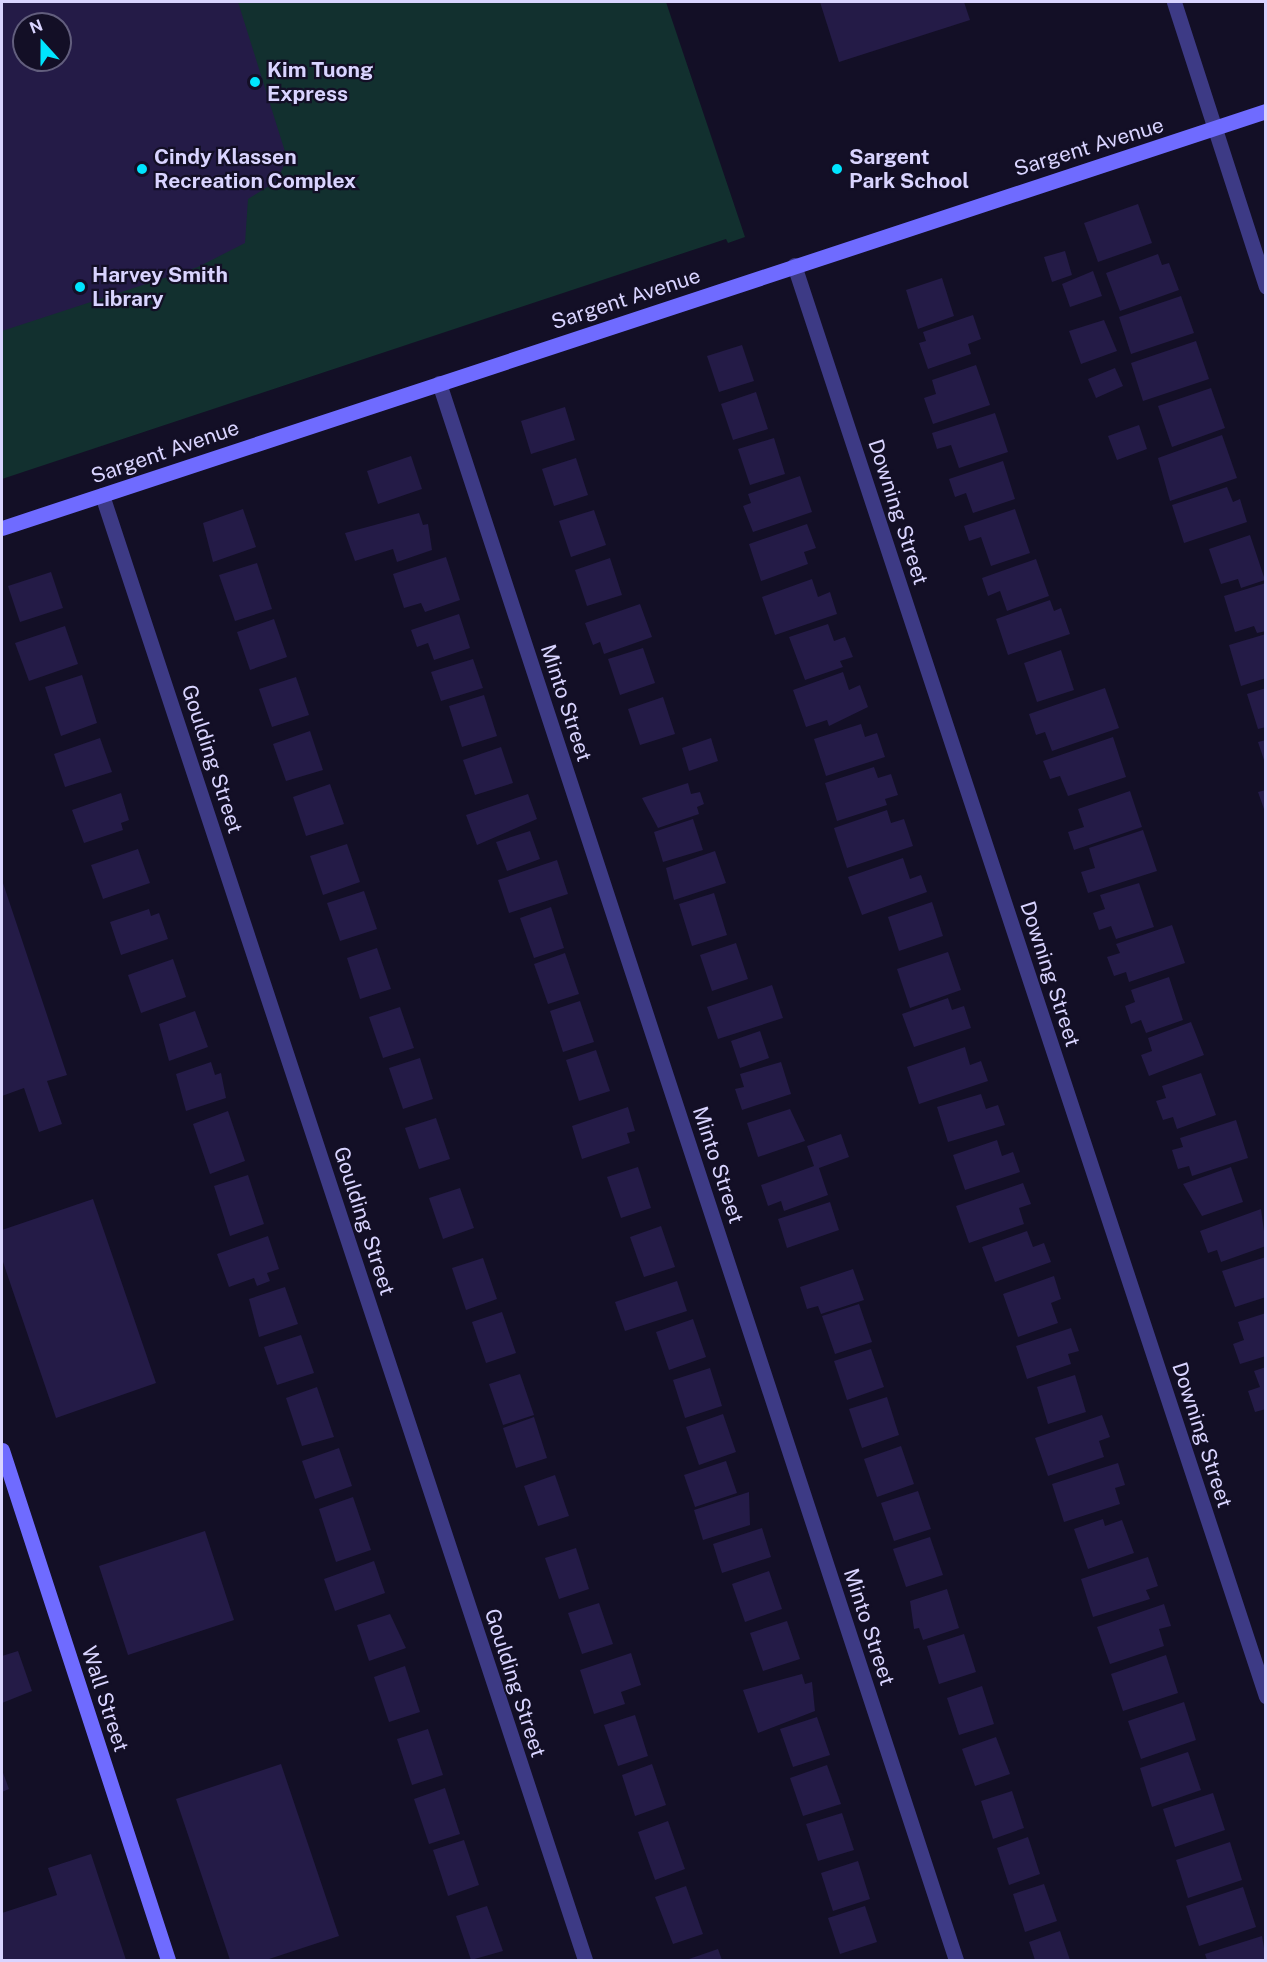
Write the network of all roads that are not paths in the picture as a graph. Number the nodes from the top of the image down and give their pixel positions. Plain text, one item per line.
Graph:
1 (1174, 2) edge
2 (1266, 111) edge
3 (1215, 129) junction
4 (794, 265) junction
5 (1266, 286) edge
6 (439, 383) junction
7 (102, 495) junction
8 (2, 528) edge
9 (2, 1450) edge
10 (1266, 1696) edge
11 (168, 1960) edge
12 (585, 1960) edge
13 (956, 1960) edge

1 - 3 street
2 - 3 main road, Sargent Avenue
3 - 4 main road, Sargent Avenue
3 - 5 street
4 - 6 main road, Sargent Avenue
4 - 10 street, Downing Street
6 - 7 main road, Sargent Avenue
6 - 13 street, Minto Street
7 - 8 main road, Sargent Avenue
7 - 12 street, Goulding Street
9 - 11 main road, Wall Street

